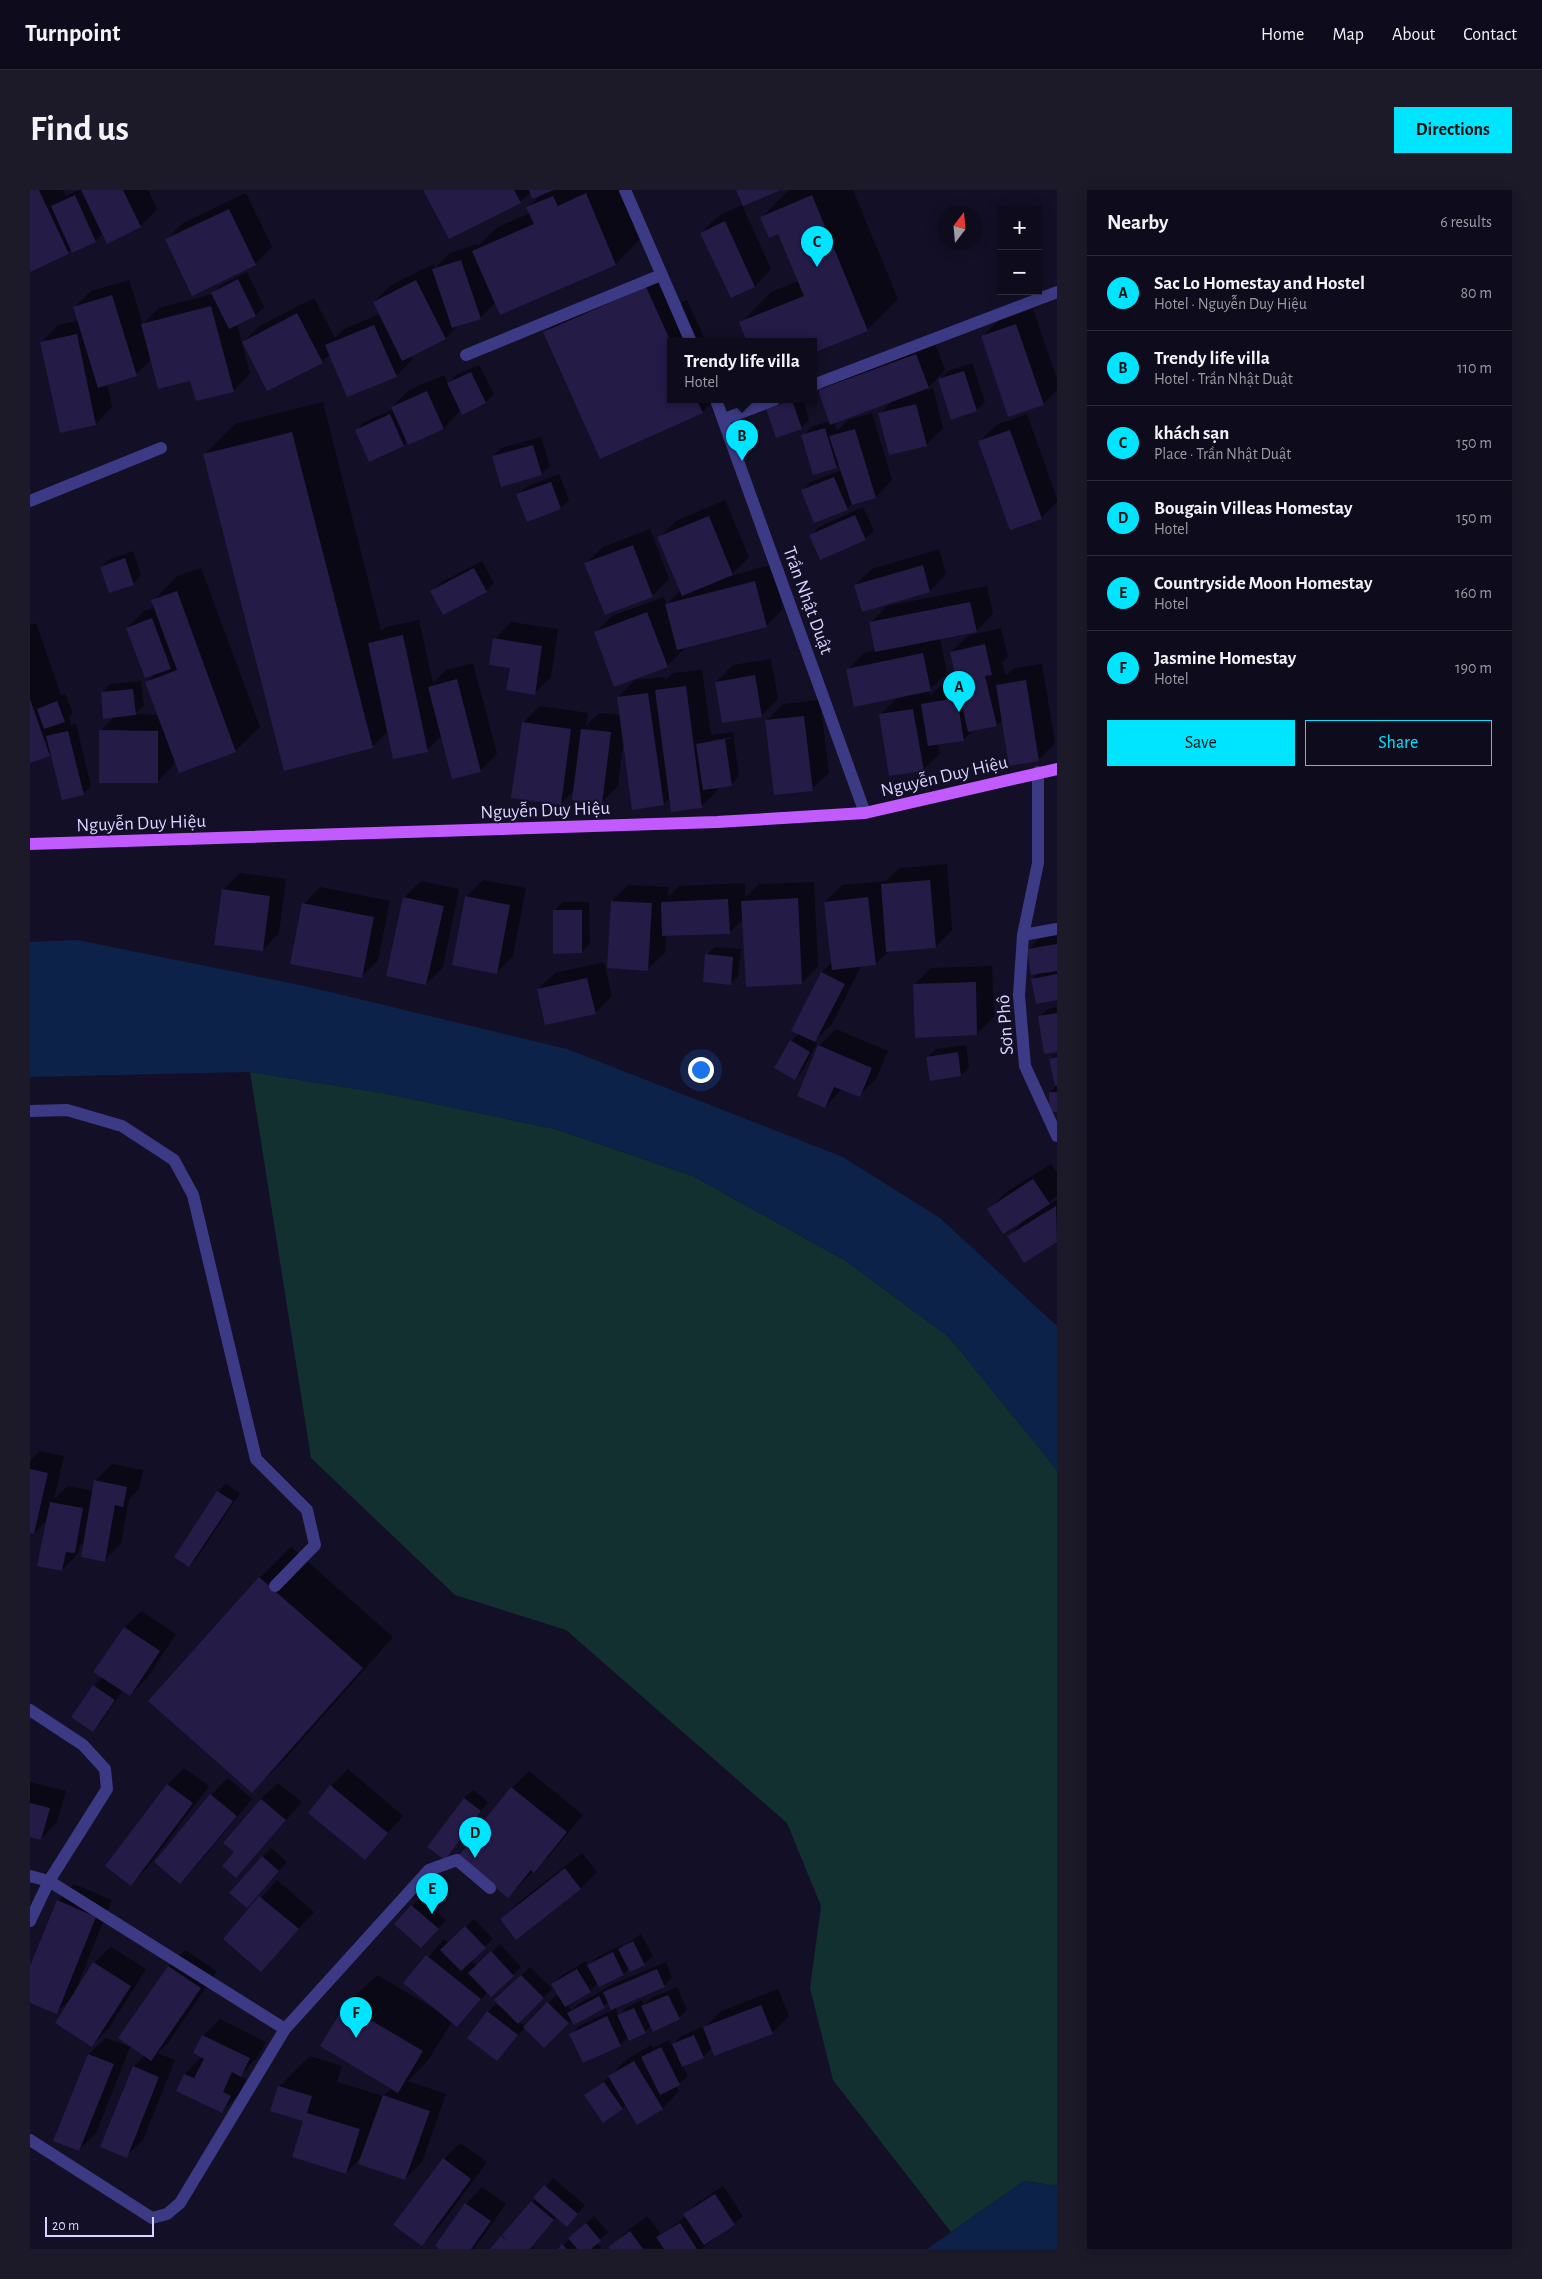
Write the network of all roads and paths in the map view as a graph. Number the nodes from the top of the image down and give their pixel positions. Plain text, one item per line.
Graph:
1 (625, 190) edge
2 (661, 275) junction
3 (1057, 292) edge
4 (689, 338) edge
5 (466, 355) dead end
6 (817, 383) edge
7 (717, 403) edge
8 (766, 403) edge
9 (724, 419) junction
10 (161, 448) dead end
11 (30, 501) edge
12 (1057, 768) edge
13 (1038, 772) junction
14 (865, 812) junction
15 (30, 844) edge
16 (1057, 929) edge
17 (1023, 935) junction
18 (30, 1111) edge
19 (1057, 1136) edge
20 (275, 1586) dead end
21 (30, 1710) edge
22 (30, 1876) edge
23 (49, 1881) junction
24 (490, 1888) dead end
25 (30, 1921) edge
26 (285, 2029) junction
27 (30, 2140) edge

1 - 2 street
2 - 4 street
2 - 5 street
3 - 6 street
7 - 9 street, Trần Nhật Duật
8 - 9 street
9 - 14 street, Trần Nhật Duật
10 - 11 street
12 - 13 main road, Nguyễn Duy Hiệu
13 - 14 main road, Nguyễn Duy Hiệu
13 - 17 street, Sơn Phô
14 - 15 main road, Nguyễn Duy Hiệu
16 - 17 street
17 - 19 street, Sơn Phô
18 - 20 street
21 - 23 street
22 - 23 street
23 - 25 street
23 - 26 street
24 - 26 street
26 - 27 street

